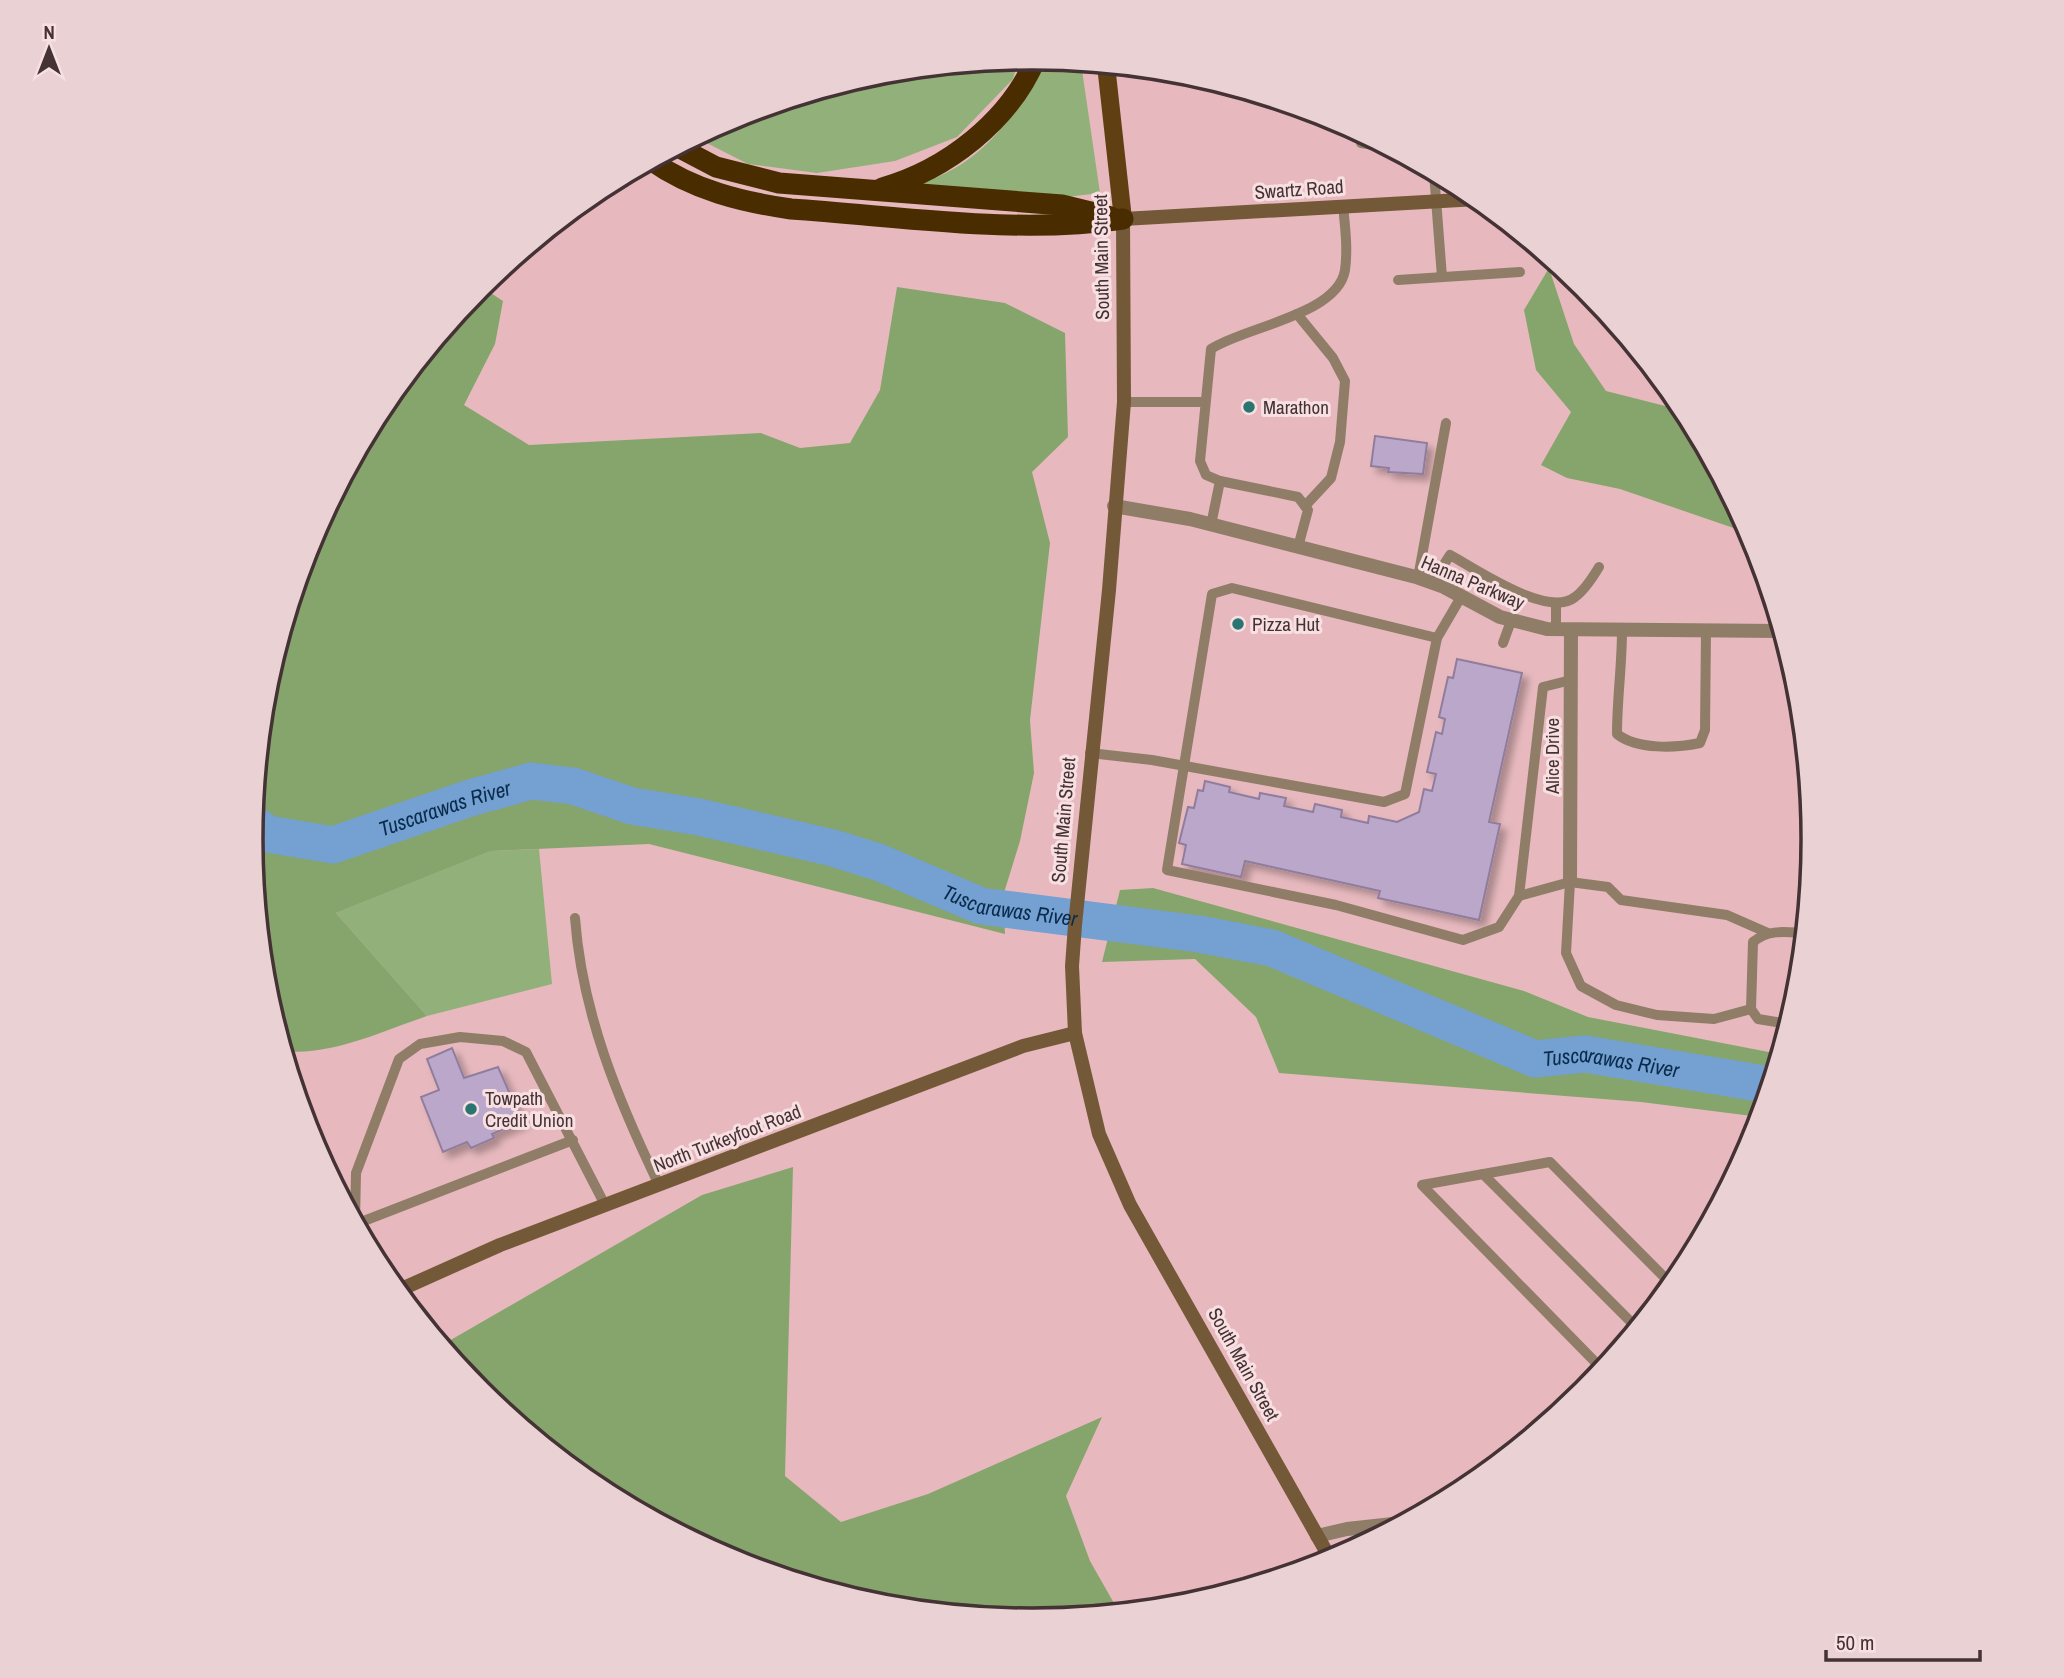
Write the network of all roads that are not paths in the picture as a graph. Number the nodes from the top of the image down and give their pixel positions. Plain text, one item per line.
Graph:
1 (1029, 70) edge
2 (1107, 75) edge
3 (687, 152) edge
4 (662, 165) edge
5 (1435, 185) edge
6 (879, 188) junction
7 (1458, 199) edge
8 (1436, 200) junction
9 (1343, 205) junction
10 (1123, 219) junction
11 (1520, 272) dead end
12 (1441, 277) junction
13 (1398, 280) dead end
14 (1297, 314) junction
15 (1124, 402) junction
16 (1206, 402) junction
17 (1446, 423) dead end
18 (1220, 481) junction
19 (1114, 506) junction
20 (1305, 506) junction
21 (1211, 524) junction
22 (1298, 547) junction
23 (1599, 567) dead end
24 (1425, 580) junction
25 (1461, 597) junction
26 (1556, 603) junction
27 (1511, 621) junction
28 (1556, 630) junction
29 (1622, 630) junction
30 (1572, 631) junction
31 (1706, 631) junction
32 (1772, 631) edge
33 (1437, 638) junction
34 (1503, 643) dead end
35 (1571, 680) junction
36 (1090, 753) junction
37 (1184, 766) junction
38 (1570, 882) junction
39 (1519, 896) junction
40 (575, 918) dead end
41 (1768, 933) junction
42 (1795, 933) edge
43 (1751, 1009) junction
44 (1778, 1022) edge
45 (1075, 1033) junction
46 (573, 1140) junction
47 (1483, 1174) junction
48 (659, 1185) junction
49 (356, 1205) edge
50 (605, 1205) junction
51 (364, 1220) edge
52 (1664, 1276) edge
53 (407, 1286) edge
54 (1630, 1321) edge
55 (1595, 1362) edge
56 (1378, 1526) edge
57 (1317, 1536) junction
58 (1325, 1549) edge

1 - 6 highway
2 - 10 main road, South Main Street
3 - 6 highway
4 - 10 highway
5 - 8 lane
6 - 10 highway
7 - 8 main road, Swartz Road
8 - 9 main road, Swartz Road
8 - 12 lane
9 - 10 main road, Swartz Road
9 - 14 lane
10 - 15 main road, South Main Street
11 - 12 lane
12 - 13 lane
14 - 16 lane
14 - 20 lane
15 - 16 lane
15 - 19 main road, South Main Street
16 - 18 lane
17 - 24 lane
18 - 20 lane
18 - 21 lane
19 - 21 street, Hanna Parkway
19 - 36 main road, South Main Street
20 - 22 lane
21 - 22 street, Hanna Parkway
22 - 24 street, Hanna Parkway
23 - 26 lane
24 - 25 street, Hanna Parkway
24 - 26 lane
25 - 27 street, Hanna Parkway
25 - 33 lane
26 - 28 lane
27 - 28 street, Hanna Parkway
27 - 34 lane
28 - 30 street, Hanna Parkway
29 - 30 street, Hanna Parkway
29 - 31 street, Hanna Parkway
29 - 31 lane
30 - 35 street, Alice Drive
31 - 32 street, Hanna Parkway
33 - 37 lane
33 - 37 lane
35 - 38 street, Alice Drive
35 - 39 lane
36 - 37 lane
36 - 45 main road, South Main Street
37 - 39 lane
38 - 39 lane
38 - 41 lane
38 - 43 lane
40 - 48 lane
41 - 42 lane
41 - 43 lane
43 - 44 lane
45 - 48 main road, North Turkeyfoot Road
45 - 57 main road, South Main Street
46 - 49 lane
46 - 50 lane
46 - 51 lane
47 - 52 lane
47 - 54 lane
47 - 55 lane
48 - 50 main road, North Turkeyfoot Road
50 - 53 main road, North Turkeyfoot Road
56 - 57 street
57 - 58 main road, South Main Street

